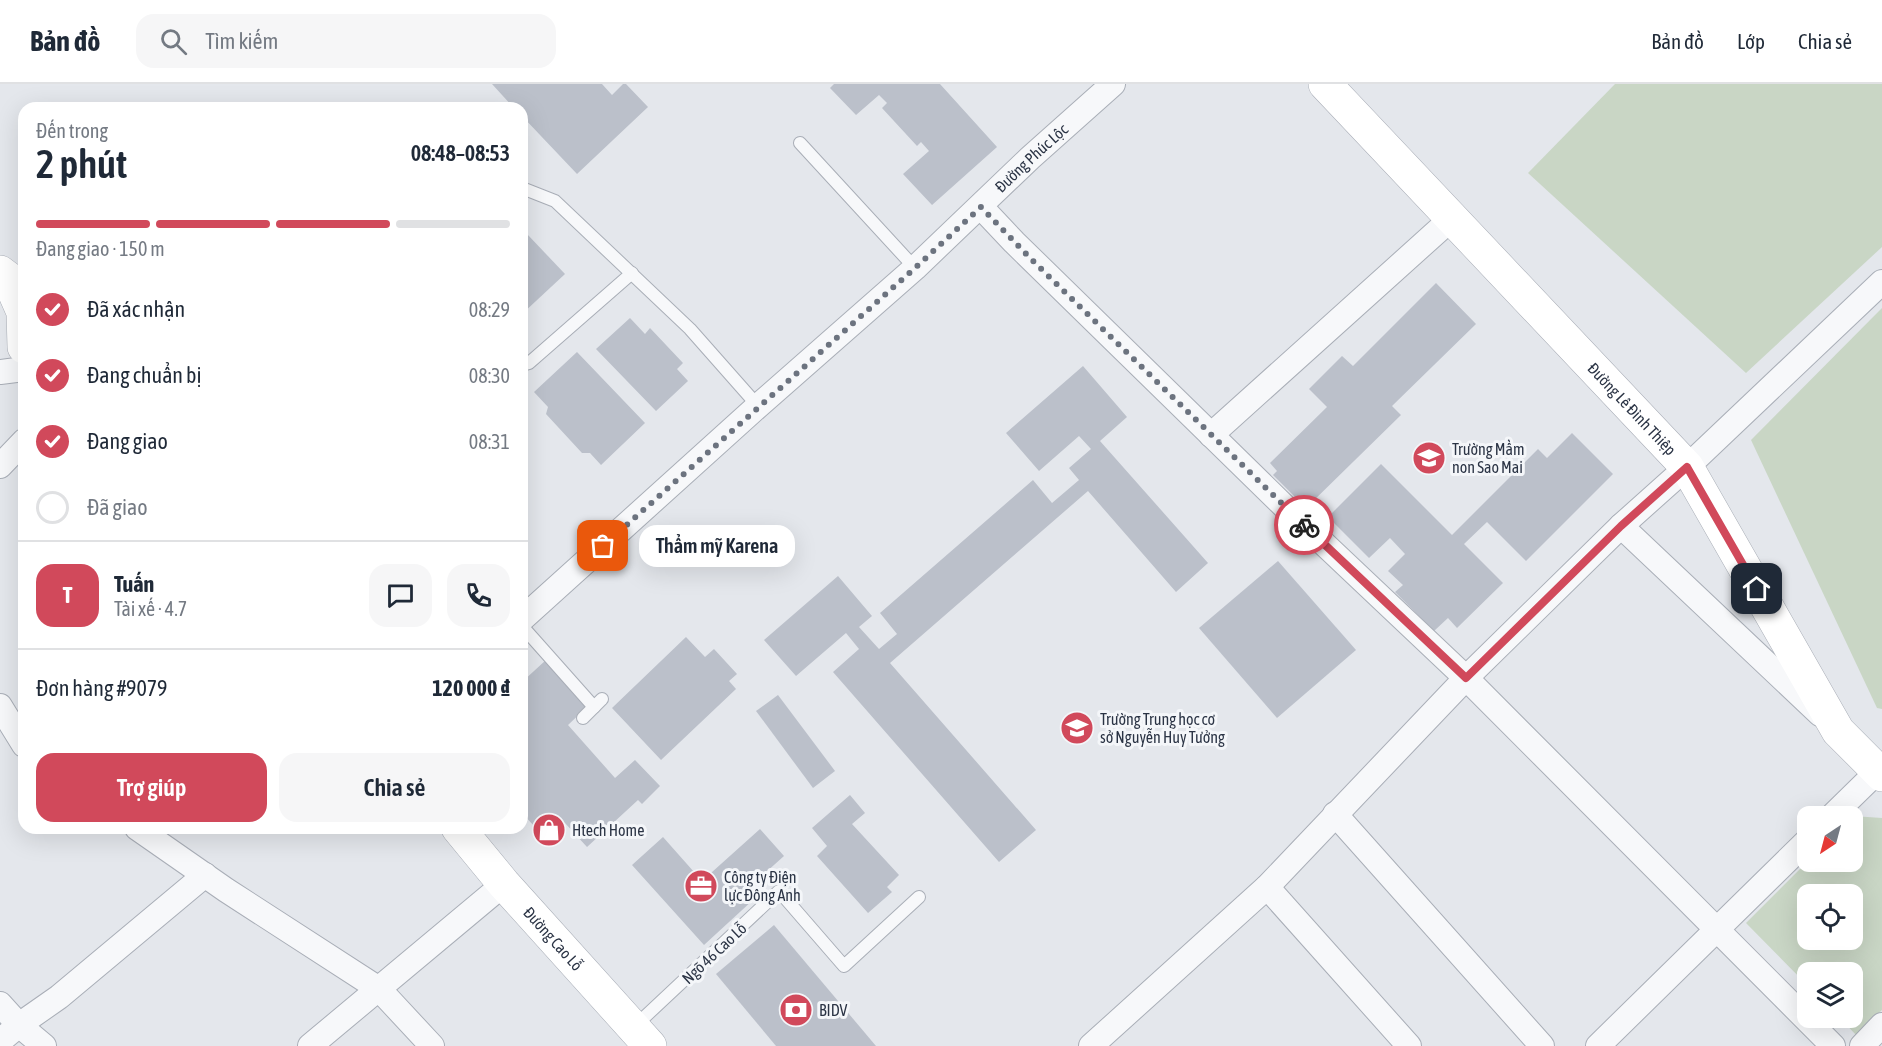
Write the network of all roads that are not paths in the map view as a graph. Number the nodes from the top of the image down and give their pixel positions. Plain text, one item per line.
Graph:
1 (1113, 84) edge
2 (1325, 84) edge
3 (800, 143) dead end
4 (528, 190) edge
5 (981, 207) junction
6 (1451, 219) junction
7 (915, 268) junction
8 (0, 272) edge
9 (632, 273) junction
10 (1882, 282) edge
11 (18, 301) edge
12 (0, 339) edge
13 (18, 346) edge
14 (528, 363) edge
15 (18, 370) edge
16 (0, 372) edge
17 (758, 406) junction
18 (1211, 435) junction
19 (18, 447) edge
20 (0, 466) edge
21 (1687, 467) junction
22 (1621, 526) junction
23 (528, 615) edge
24 (528, 632) edge
25 (1466, 678) junction
26 (0, 706) edge
27 (584, 718) dead end
28 (1838, 731) junction
29 (18, 734) edge
30 (1880, 773) edge
31 (1843, 806) edge
32 (1335, 814) junction
33 (145, 834) edge
34 (463, 834) edge
35 (1797, 851) edge
36 (205, 875) junction
37 (504, 884) junction
38 (1267, 887) junction
39 (919, 897) dead end
40 (1716, 930) junction
41 (379, 988) junction
42 (0, 1004) edge
43 (19, 1025) junction
44 (1882, 1025) edge
45 (642, 1037) edge
46 (0, 1041) edge
47 (1106, 1041) edge
48 (44, 1046) edge
49 (309, 1046) edge
50 (432, 1046) edge
51 (1409, 1046) edge
52 (1542, 1046) edge
53 (1598, 1046) edge
54 (1833, 1046) edge
55 (1862, 1046) edge

1 - 5 street, Đường Phúc Lộc
2 - 6 street, Đường Lê Đình Thiệp
3 - 7 lane
4 - 9 lane
5 - 7 street, Đường Phúc Lộc
5 - 18 street
6 - 18 street
6 - 21 street, Đường Lê Đình Thiệp
7 - 17 street, Đường Phúc Lộc
8 - 11 street
9 - 14 lane
9 - 17 lane
10 - 21 street
12 - 13 street
15 - 16 street
17 - 23 street, Đường Phúc Lộc
18 - 25 street
19 - 20 street
21 - 22 street
21 - 28 street, Đường Lê Đình Thiệp
22 - 25 street
22 - 28 street
24 - 27 lane
25 - 32 street
25 - 40 street
26 - 29 street
28 - 30 street, Đường Lê Đình Thiệp
30 - 31 street
32 - 38 street
32 - 52 street
33 - 36 street
34 - 37 street, Đường Cao Lỗ
35 - 40 street
36 - 41 street
36 - 43 street
37 - 41 street
37 - 45 street, Đường Cao Lỗ
38 - 47 street
38 - 51 street
39 - 45 lane, Ngõ 46 Cao Lỗ
40 - 53 street
40 - 54 street
41 - 49 street
41 - 50 street
42 - 43 street
43 - 46 street
43 - 48 street
44 - 55 street

